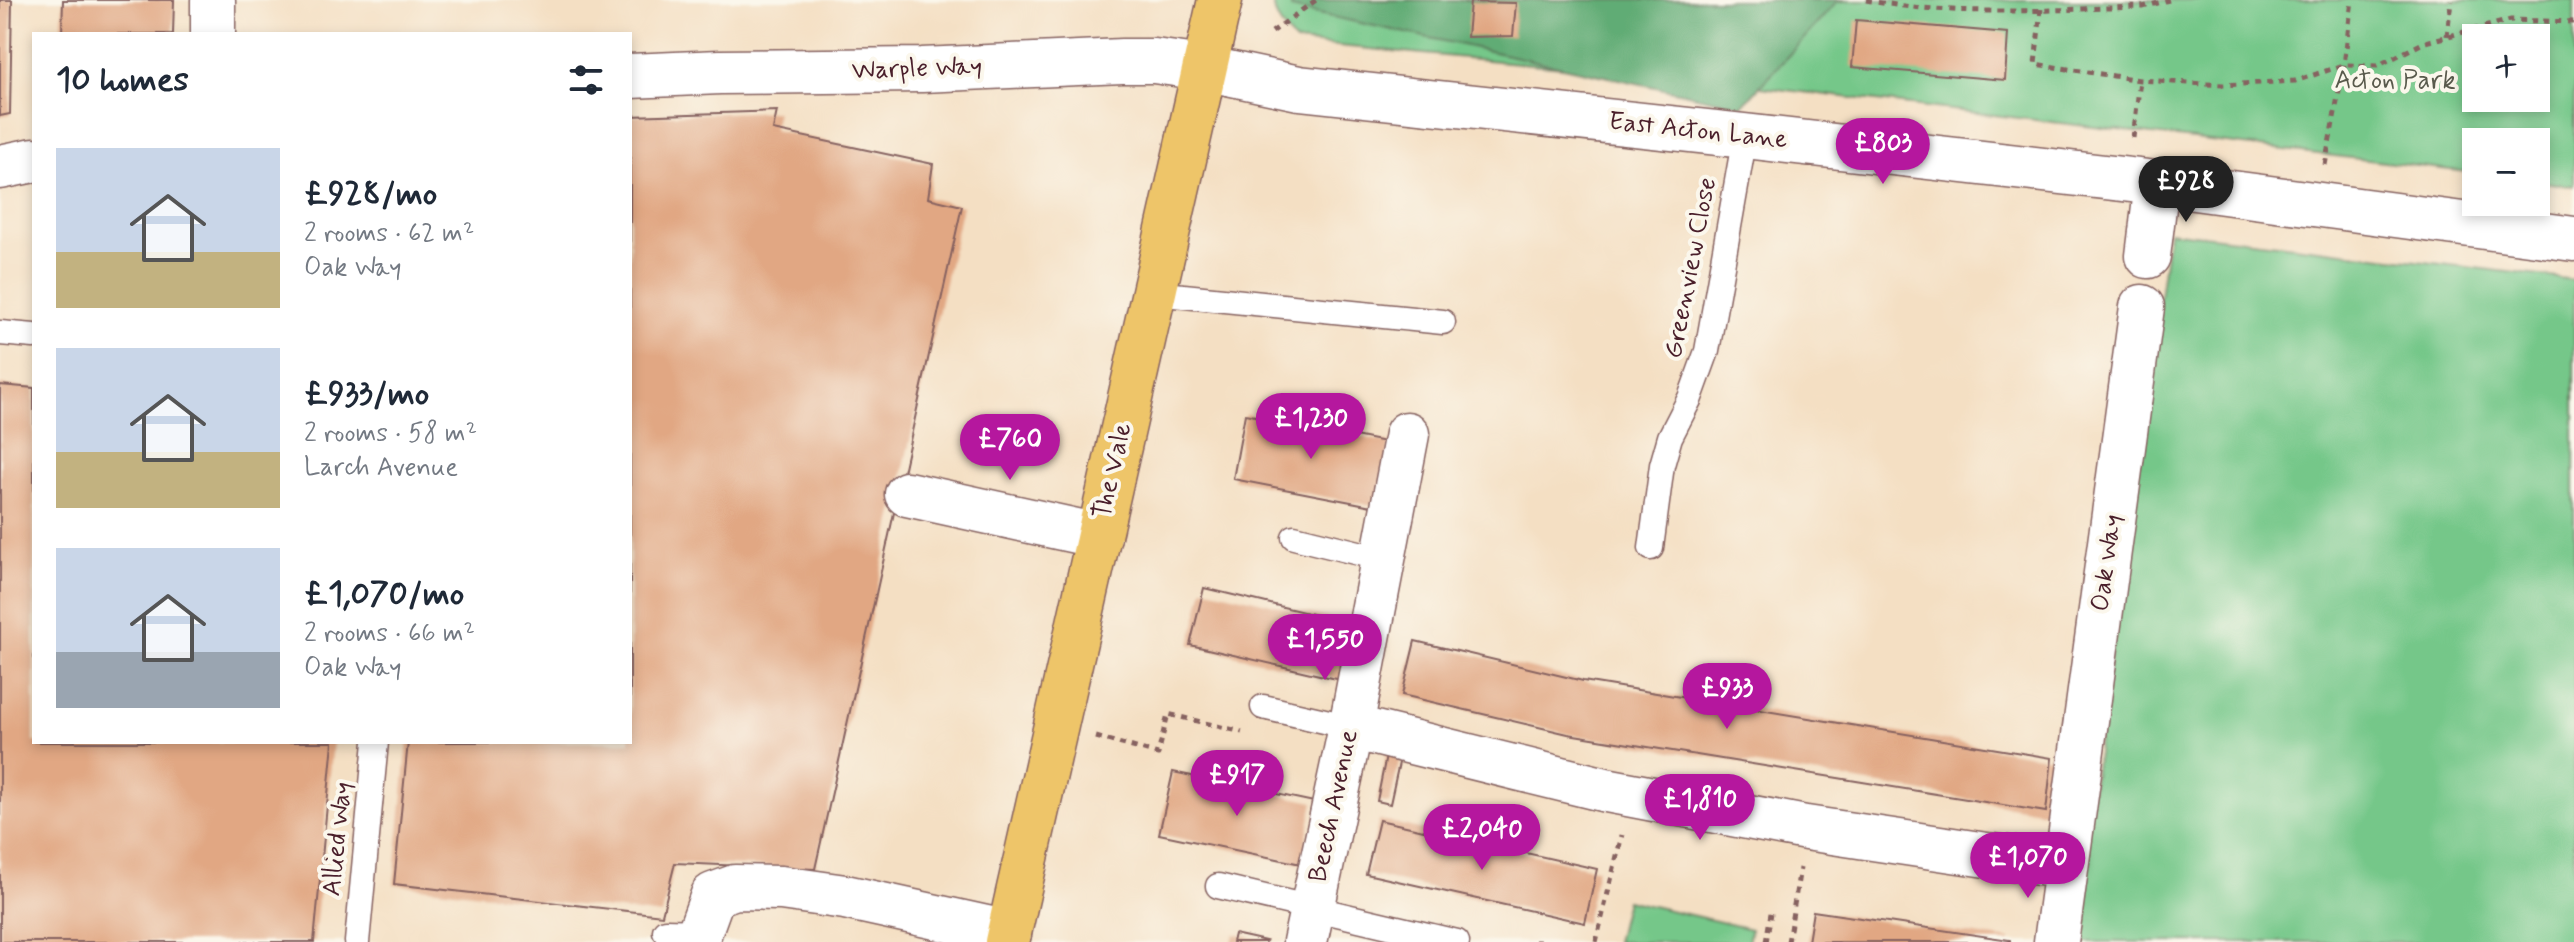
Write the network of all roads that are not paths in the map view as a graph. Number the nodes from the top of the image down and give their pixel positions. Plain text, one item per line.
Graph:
1 (213, 0) edge
2 (1220, 0) edge
3 (213, 32) edge
4 (1204, 68) junction
5 (632, 76) edge
6 (1745, 136) junction
7 (32, 160) edge
8 (0, 167) edge
9 (2157, 183) junction
10 (2574, 239) edge
11 (2148, 256) joint
12 (1154, 293) junction
13 (2142, 307) joint
14 (1443, 322) dead end
15 (0, 333) edge
16 (32, 336) edge
17 (1407, 434) dead end
18 (907, 494) dead end
19 (1099, 536) junction
20 (1294, 537) dead end
21 (1651, 548) dead end
22 (1383, 559) junction
23 (1263, 707) dead end
24 (1351, 727) junction
25 (376, 744) edge
26 (2066, 867) junction
27 (1218, 886) dead end
28 (693, 925) edge
29 (1309, 925) edge
30 (1008, 938) edge
31 (357, 942) edge
32 (1457, 942) edge
33 (2056, 942) edge

1 - 3 street
2 - 4 main road, The Vale
4 - 5 street, Warple Way
4 - 6 street, East Acton Lane
4 - 12 main road, The Vale
6 - 9 street, East Acton Lane
6 - 21 lane, Greenview Close
7 - 8 street
9 - 10 street, East Acton Lane
9 - 11 street, Oak Way
11 - 13 lane, Oak Way
12 - 14 lane
12 - 19 main road, The Vale
13 - 26 street, Oak Way
15 - 16 lane
17 - 22 street, Beech Avenue
18 - 19 street
19 - 30 main road, The Vale
20 - 22 lane
22 - 24 street, Beech Avenue
23 - 24 lane
24 - 26 street
24 - 29 street, Beech Avenue
25 - 31 lane, Allied Way
26 - 33 street, Oak Way
27 - 29 lane
28 - 30 street
29 - 32 lane

